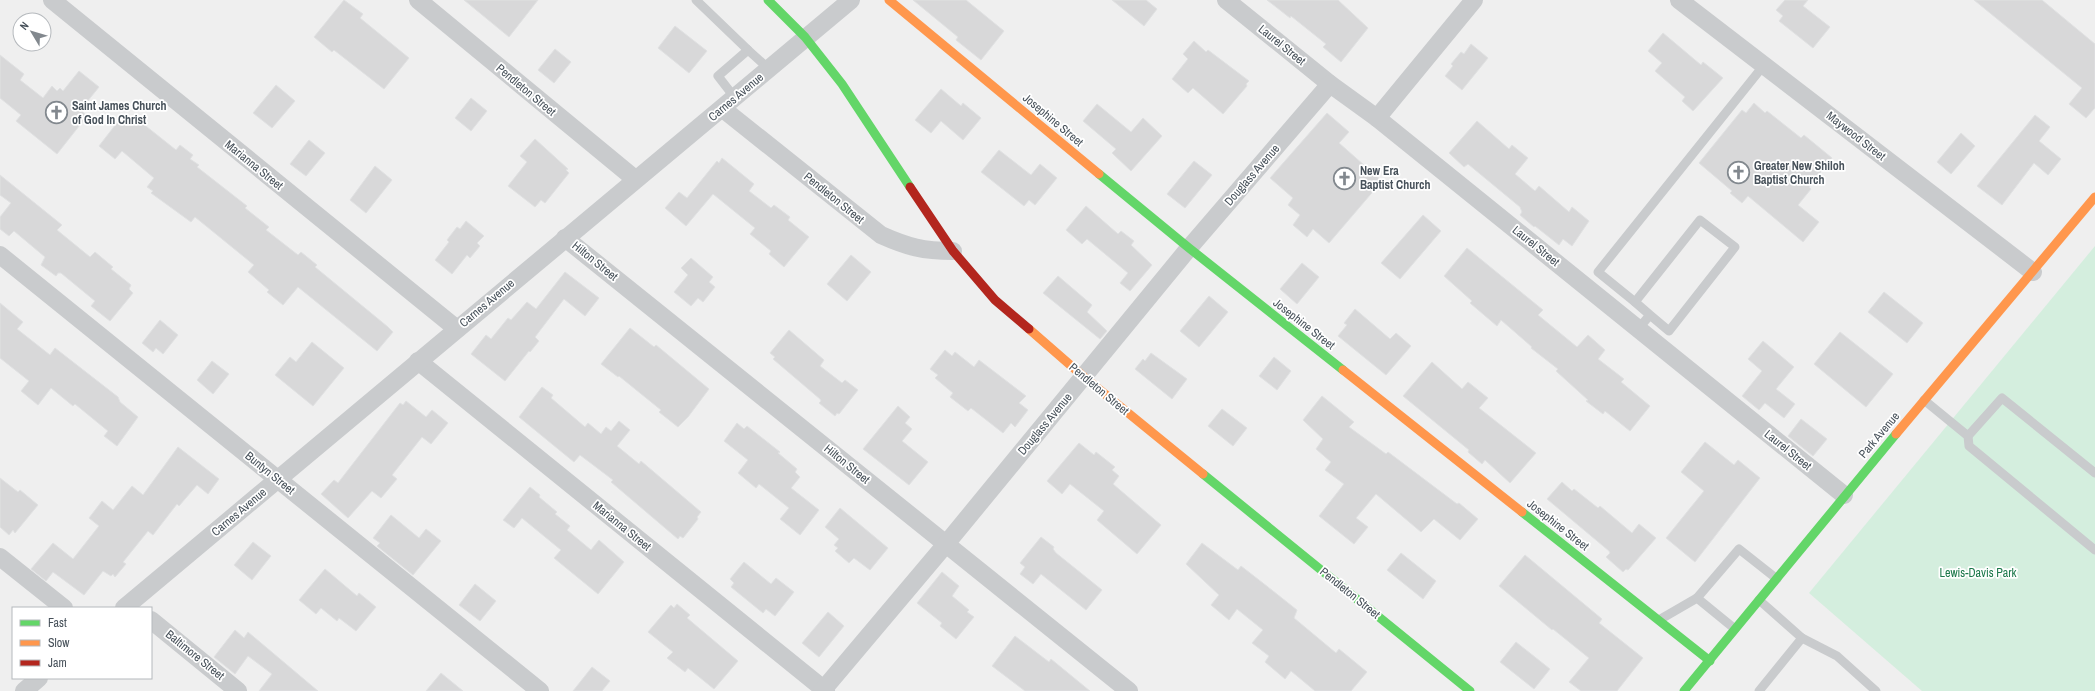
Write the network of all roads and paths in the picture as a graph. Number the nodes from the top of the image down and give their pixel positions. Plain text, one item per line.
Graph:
1 (52, 0) edge
2 (418, 0) edge
3 (696, 0) edge
4 (768, 0) edge
5 (851, 0) edge
6 (889, 0) edge
7 (1226, 0) edge
8 (1474, 0) edge
9 (1679, 0) edge
10 (805, 37) junction
11 (748, 50) junction
12 (1764, 65) junction
13 (769, 69) junction
14 (1330, 84) junction
15 (729, 103) junction
16 (1377, 118) junction
17 (635, 179) junction
18 (2095, 197) edge
19 (565, 238) junction
20 (1189, 248) junction
21 (953, 251) junction
22 (0, 255) edge
23 (2032, 272) junction
24 (1635, 302) junction
25 (1650, 315) junction
26 (457, 329) junction
27 (1638, 329) junction
28 (418, 361) junction
29 (1084, 377) junction
30 (1924, 400) junction
31 (1968, 436) junction
32 (2095, 473) edge
33 (278, 480) junction
34 (1844, 495) junction
35 (946, 544) junction
36 (2095, 550) edge
37 (0, 557) edge
38 (1777, 579) junction
39 (1697, 598) junction
40 (1759, 600) junction
41 (130, 606) edge
42 (63, 607) edge
43 (1659, 620) junction
44 (152, 621) edge
45 (1735, 630) junction
46 (1802, 638) junction
47 (1710, 661) junction
48 (38, 679) edge
49 (824, 690) edge
50 (24, 691) edge
51 (238, 691) edge
52 (540, 691) edge
53 (1129, 691) edge
54 (1470, 691) edge
55 (1684, 691) edge
56 (1759, 691) edge
57 (1876, 691) edge

1 - 26 street, Marianna Street
2 - 17 street, Pendleton Street
3 - 11 lane
4 - 10 main road
5 - 10 street, Carnes Avenue
6 - 20 main road, Josephine Street
7 - 14 street, Laurel Street
8 - 16 street
9 - 12 street, Maywood Street
10 - 13 street, Carnes Avenue
10 - 21 main road
11 - 13 lane
11 - 15 lane
12 - 23 street, Maywood Street
12 - 24 lane
13 - 15 street, Carnes Avenue
14 - 16 street, Laurel Street
14 - 20 street, Douglass Avenue
15 - 17 street, Carnes Avenue
15 - 21 street, Pendleton Street
16 - 27 street, Laurel Street
17 - 19 street, Carnes Avenue
18 - 23 main road, Park Avenue
19 - 26 street, Carnes Avenue
19 - 35 street, Hilton Street
20 - 29 street, Douglass Avenue
20 - 43 main road, Josephine Street
21 - 29 main road, Pendleton Street
22 - 33 street, Buntyn Street
23 - 30 main road, Park Avenue
24 - 25 lane
24 - 25 lane
25 - 27 lane
26 - 28 street, Carnes Avenue
27 - 34 street, Laurel Street
28 - 33 street, Carnes Avenue
28 - 49 street, Marianna Street
29 - 35 street, Douglass Avenue
29 - 54 main road, Pendleton Street
30 - 31 lane
30 - 34 main road, Park Avenue
31 - 32 lane
31 - 36 lane
33 - 41 street, Carnes Avenue
33 - 52 street, Buntyn Street
34 - 38 main road, Park Avenue
35 - 49 street, Douglass Avenue
35 - 53 street, Hilton Street
37 - 42 street
38 - 39 lane
38 - 40 main road, Park Avenue
39 - 43 lane
39 - 45 lane
40 - 45 main road, Park Avenue
40 - 46 lane
43 - 47 main road, Josephine Street
44 - 51 street, Baltimore Street
45 - 47 main road, Park Avenue
46 - 56 lane
46 - 57 lane
47 - 55 main road, Park Avenue
48 - 50 street

